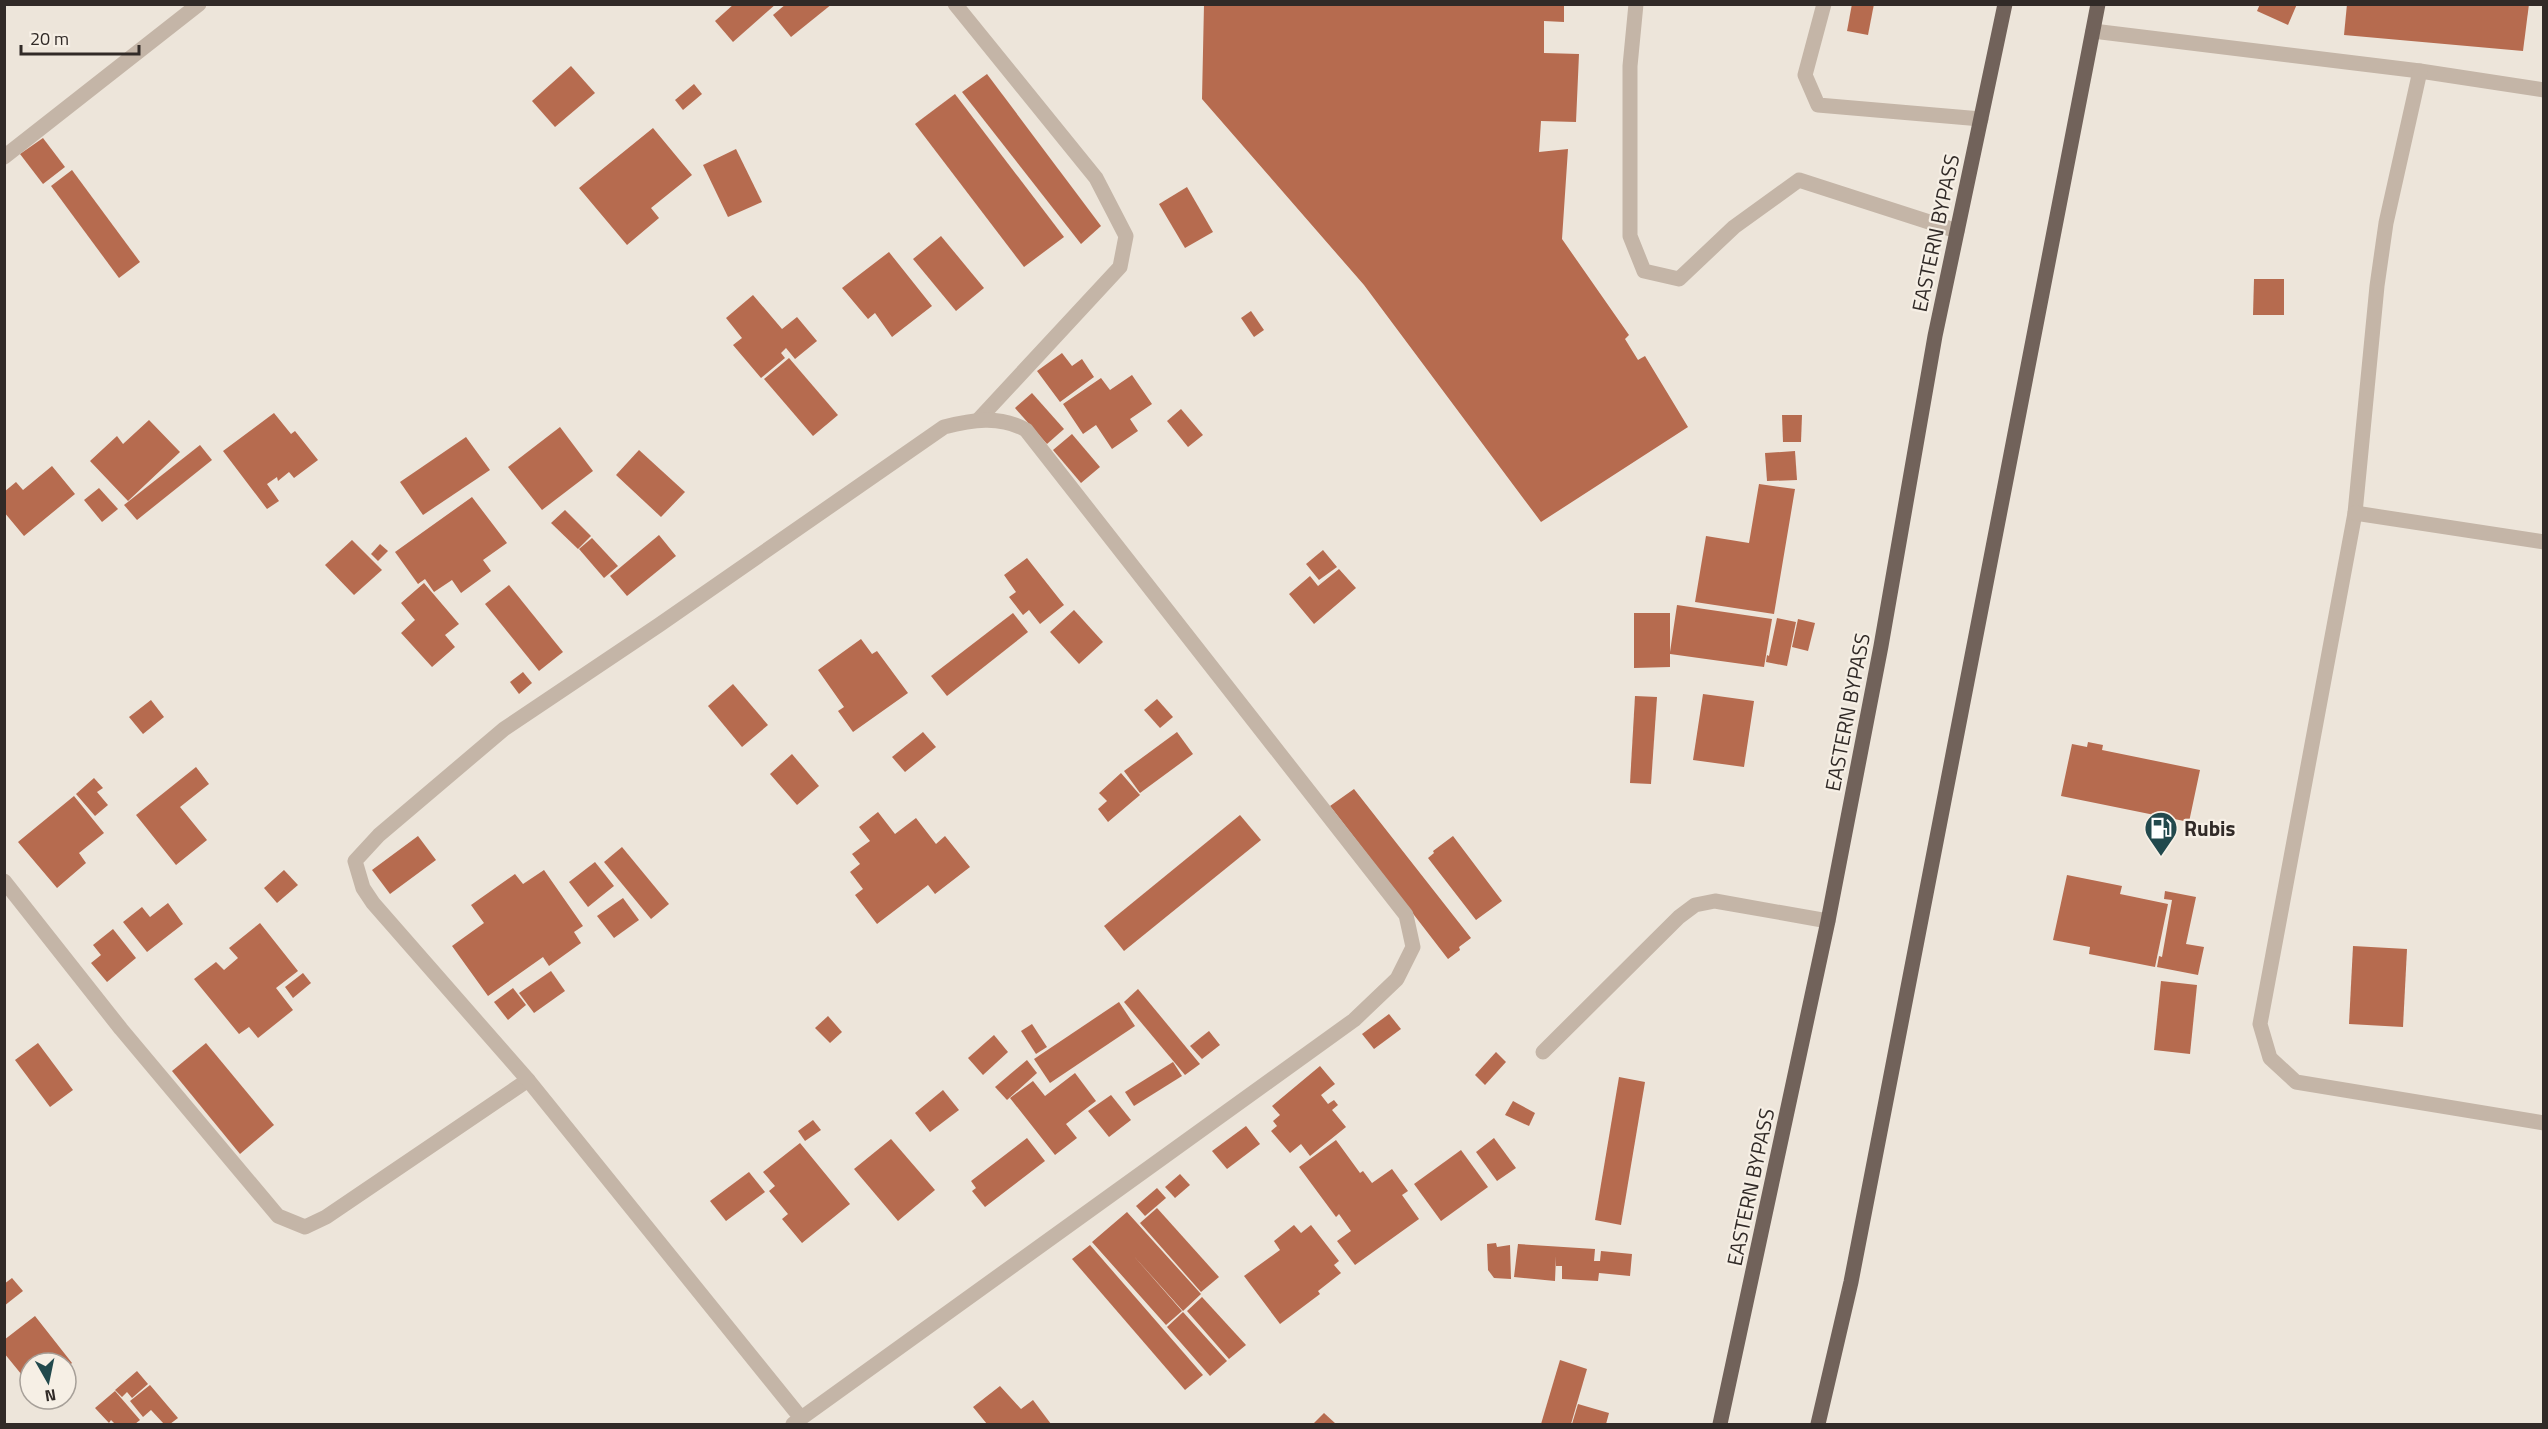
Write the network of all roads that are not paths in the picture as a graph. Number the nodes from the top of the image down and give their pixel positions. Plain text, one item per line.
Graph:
1 (199, 4) edge
2 (955, 4) edge
3 (1636, 4) edge
4 (1824, 4) edge
5 (2005, 4) edge
6 (2098, 4) edge
7 (2093, 31) junction
8 (2420, 71) junction
9 (2544, 90) edge
10 (1981, 119) junction
11 (4, 157) edge
12 (1957, 231) junction
13 (980, 419) junction
14 (2355, 513) junction
15 (2544, 542) edge
16 (4, 881) edge
17 (1828, 921) junction
18 (1543, 1052) dead end
19 (528, 1080) junction
20 (2544, 1123) edge
21 (797, 1421) edge
22 (1720, 1425) edge
23 (1818, 1425) edge

1 - 11 street
2 - 13 street
3 - 12 street
4 - 10 street
5 - 10 main road, EASTERN BYPASS
6 - 7 main road
7 - 8 street
7 - 23 main road
8 - 9 street
8 - 14 street
10 - 12 main road, EASTERN BYPASS
12 - 17 main road, EASTERN BYPASS
13 - 19 street
13 - 21 street
14 - 15 street
14 - 20 street
16 - 19 street
17 - 18 street
17 - 22 main road, EASTERN BYPASS
19 - 21 street

